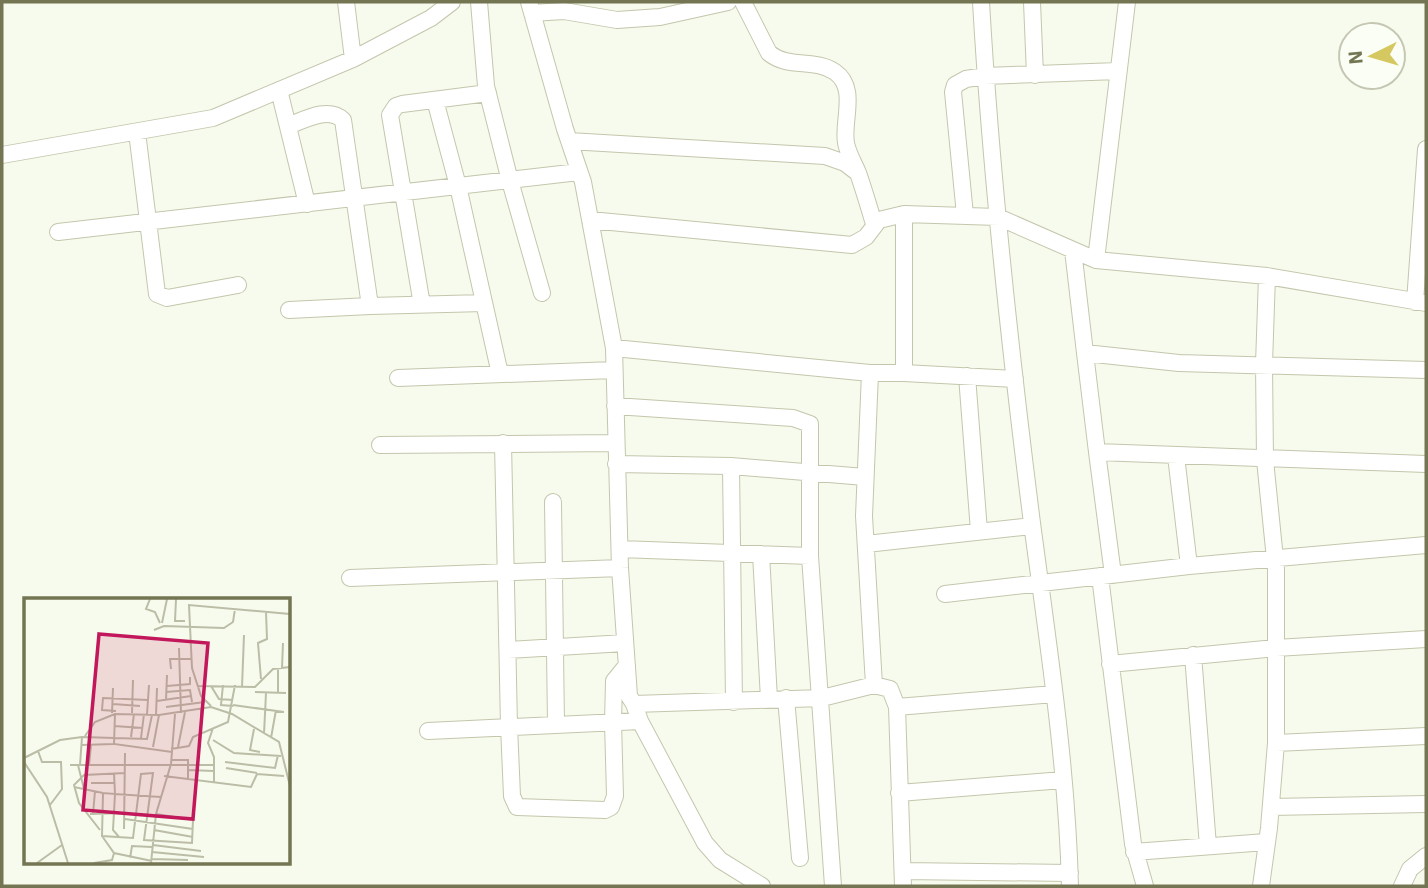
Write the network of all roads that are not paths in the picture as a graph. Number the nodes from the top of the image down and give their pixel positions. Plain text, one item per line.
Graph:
1 (346, 2) edge
2 (452, 2) edge
3 (479, 2) edge
4 (728, 2) edge
5 (743, 2) edge
6 (981, 2) edge
7 (1032, 2) edge
8 (1127, 2) edge
9 (530, 7) edge
10 (353, 59) junction
11 (1118, 71) junction
12 (1035, 75) junction
13 (985, 76) junction
14 (279, 90) junction
15 (488, 93) junction
16 (435, 100) junction
17 (288, 125) junction
18 (137, 132) junction
19 (569, 141) junction
20 (1426, 149) edge
21 (2, 155) edge
22 (579, 172) junction
23 (858, 173) junction
24 (510, 181) junction
25 (458, 186) junction
26 (402, 192) junction
27 (354, 198) junction
28 (307, 204) junction
29 (904, 214) junction
30 (965, 215) junction
31 (998, 217) junction
32 (590, 220) junction
33 (148, 222) junction
34 (874, 225) junction
35 (58, 232) dead end
36 (1073, 250) junction
37 (1096, 260) junction
38 (1267, 276) junction
39 (238, 285) dead end
40 (542, 293) dead end
41 (1420, 302) edge
42 (484, 303) junction
43 (422, 305) junction
44 (370, 306) junction
45 (289, 310) dead end
46 (614, 348) junction
47 (1085, 353) junction
48 (1264, 364) junction
49 (614, 370) junction
50 (1426, 370) edge
51 (870, 373) junction
52 (904, 373) junction
53 (500, 374) junction
54 (967, 376) junction
55 (398, 378) dead end
56 (1014, 379) junction
57 (615, 406) junction
58 (503, 443) junction
59 (616, 443) junction
60 (380, 445) dead end
61 (1097, 452) junction
62 (1176, 456) junction
63 (1265, 460) junction
64 (616, 464) junction
65 (1426, 464) edge
66 (731, 466) junction
67 (808, 474) junction
68 (865, 477) junction
69 (553, 502) dead end
70 (1032, 526) junction
71 (979, 531) junction
72 (866, 544) junction
73 (1426, 545) edge
74 (620, 549) junction
75 (733, 552) junction
76 (761, 554) junction
77 (810, 556) junction
78 (1275, 558) junction
79 (1189, 566) junction
80 (620, 568) junction
81 (554, 571) junction
82 (506, 572) junction
83 (1106, 575) junction
84 (350, 578) dead end
85 (1041, 582) junction
86 (945, 594) dead end
87 (1426, 639) edge
88 (625, 643) junction
89 (555, 646) junction
90 (1276, 648) junction
91 (508, 650) junction
92 (1193, 655) junction
93 (1110, 664) junction
94 (627, 665) junction
95 (874, 685) junction
96 (1054, 694) junction
97 (786, 698) junction
98 (822, 698) junction
99 (769, 699) junction
100 (734, 702) junction
101 (634, 704) junction
102 (897, 707) junction
103 (640, 721) junction
104 (613, 722) junction
105 (556, 724) junction
106 (509, 726) junction
107 (428, 732) dead end
108 (1426, 736) edge
109 (1276, 743) junction
110 (1063, 780) junction
111 (899, 793) junction
112 (1426, 804) edge
113 (1270, 807) junction
114 (1266, 842) junction
115 (1208, 846) junction
116 (1134, 852) junction
117 (1426, 856) edge
118 (800, 858) dead end
119 (903, 879) edge
120 (1070, 880) edge
121 (762, 886) edge
122 (833, 886) edge
123 (1144, 886) edge
124 (1261, 886) edge
125 (1402, 886) edge

1 - 10 street
2 - 10 street
3 - 15 street
4 - 9 street
5 - 23 street
6 - 13 street
7 - 12 street
8 - 11 street
9 - 19 street
10 - 14 street
11 - 12 street
11 - 37 street
12 - 13 street
13 - 30 street
13 - 31 street
14 - 17 street
14 - 18 street
15 - 16 street
15 - 24 street
16 - 25 street
16 - 26 street
17 - 27 street
17 - 28 street
18 - 21 street
18 - 33 street
19 - 22 street
19 - 23 street
20 - 41 street
22 - 24 street
22 - 32 street
23 - 34 street
24 - 25 street
24 - 40 street
25 - 26 street
25 - 42 street
26 - 27 street
26 - 43 street
27 - 28 street
27 - 44 street
28 - 33 street
29 - 30 street
29 - 34 street
29 - 52 street
30 - 31 street
31 - 36 street
31 - 56 street
32 - 34 street
32 - 46 street
33 - 35 street
33 - 39 street
36 - 37 street
36 - 47 street
37 - 38 street
38 - 41 street
38 - 48 street
42 - 43 street
42 - 53 street
43 - 44 street
44 - 45 street
46 - 49 street
46 - 51 street
47 - 48 street
47 - 61 street
48 - 50 street
48 - 63 street
49 - 53 street
49 - 57 street
51 - 52 street
51 - 68 street
52 - 54 street
53 - 55 street
54 - 56 street
54 - 71 street
56 - 70 street
57 - 59 street
57 - 67 street
58 - 59 street
58 - 60 street
58 - 82 street
59 - 64 street
61 - 62 street
61 - 83 street
62 - 63 street
62 - 79 street
63 - 65 street
63 - 78 street
64 - 66 street
64 - 74 street
66 - 67 street
66 - 75 street
67 - 68 street
67 - 77 street
68 - 72 street
69 - 81 street
70 - 71 street
70 - 85 street
71 - 72 street
72 - 95 street
73 - 78 street
74 - 75 street
74 - 80 street
75 - 76 street
75 - 100 street
76 - 77 street
76 - 99 street
77 - 98 street
78 - 79 street
78 - 90 street
79 - 83 street
80 - 81 street
80 - 88 street
81 - 82 street
81 - 89 street
82 - 84 street
82 - 91 street
83 - 85 street
83 - 93 street
85 - 86 street
85 - 96 street
87 - 90 street
88 - 89 street
88 - 94 street
89 - 91 street
89 - 105 street
90 - 92 street
90 - 109 street
91 - 106 street
92 - 93 street
92 - 115 street
93 - 116 street
94 - 101 street
94 - 104 street
95 - 98 street
95 - 102 street
96 - 102 street
96 - 110 street
97 - 98 street
97 - 99 street
97 - 118 street
98 - 122 street
99 - 100 street
100 - 101 street
101 - 103 street
102 - 111 street
103 - 104 street
103 - 121 street
104 - 105 street
104 - 106 street
105 - 106 street
106 - 107 street
108 - 109 street
109 - 113 street
110 - 111 street
110 - 120 street
111 - 119 street
112 - 113 street
113 - 114 street
114 - 115 street
114 - 124 street
115 - 116 street
116 - 123 street
117 - 125 street
119 - 120 street

